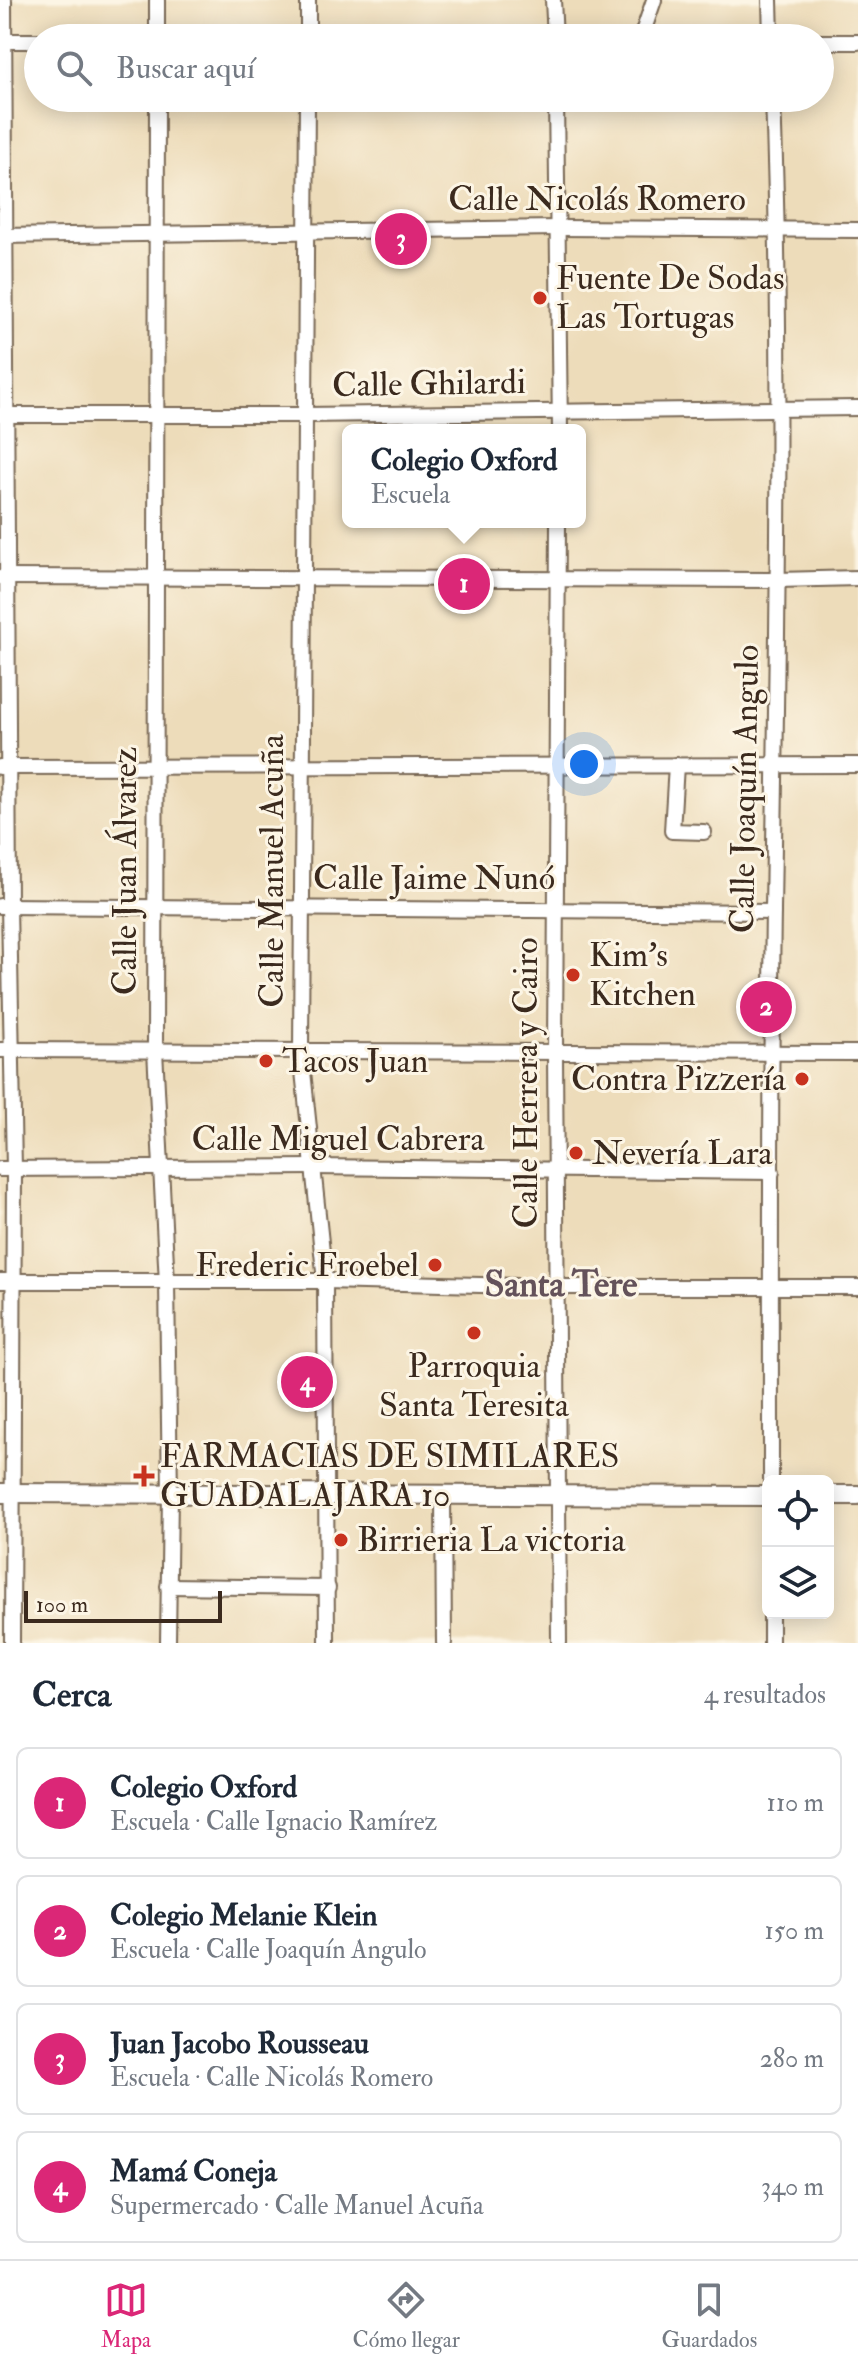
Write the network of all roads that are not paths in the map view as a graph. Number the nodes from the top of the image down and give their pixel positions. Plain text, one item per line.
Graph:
1 (4, 0) edge
2 (157, 0) edge
3 (308, 0) edge
4 (553, 0) edge
5 (654, 0) edge
6 (770, 0) edge
7 (157, 24) edge
8 (308, 24) edge
9 (554, 24) edge
10 (646, 24) edge
11 (771, 24) edge
12 (2, 41) edge
13 (24, 41) edge
14 (834, 42) edge
15 (858, 42) edge
16 (157, 112) edge
17 (307, 112) edge
18 (556, 112) edge
19 (774, 112) edge
20 (560, 228) junction
21 (778, 228) junction
22 (858, 230) edge
23 (306, 231) junction
24 (157, 232) junction
25 (3, 236) edge
26 (858, 408) edge
27 (777, 411) junction
28 (560, 412) junction
29 (3, 415) edge
30 (154, 415) junction
31 (305, 415) junction
32 (560, 424) edge
33 (558, 528) edge
34 (4, 577) edge
35 (156, 578) junction
36 (858, 578) edge
37 (304, 579) junction
38 (558, 579) junction
39 (778, 580) junction
40 (557, 765) junction
41 (676, 765) junction
42 (776, 765) junction
43 (858, 765) edge
44 (155, 766) junction
45 (302, 766) junction
46 (4, 767) edge
47 (704, 832) dead end
48 (4, 906) edge
49 (154, 907) junction
50 (302, 908) junction
51 (556, 909) junction
52 (773, 912) junction
53 (6, 1050) edge
54 (155, 1050) junction
55 (301, 1052) junction
56 (555, 1053) junction
57 (772, 1053) junction
58 (858, 1053) edge
59 (313, 1167) junction
60 (159, 1168) junction
61 (7, 1169) edge
62 (555, 1171) junction
63 (772, 1172) junction
64 (325, 1281) junction
65 (7, 1282) edge
66 (167, 1283) junction
67 (556, 1287) junction
68 (858, 1287) edge
69 (771, 1288) junction
70 (771, 1475) edge
71 (6, 1493) edge
72 (170, 1494) junction
73 (328, 1495) junction
74 (443, 1495) junction
75 (834, 1495) edge
76 (858, 1495) edge
77 (558, 1496) junction
78 (762, 1496) edge
79 (168, 1586) junction
80 (328, 1588) junction
81 (771, 1619) edge
82 (12, 1643) edge
83 (168, 1643) edge
84 (327, 1643) edge
85 (444, 1643) edge
86 (559, 1643) edge
87 (771, 1643) edge

1 - 12 street
2 - 7 street
3 - 8 street
4 - 9 street
5 - 10 street
6 - 11 street
12 - 13 street
12 - 25 street
14 - 15 street
16 - 24 street, Calle Juan Álvarez
17 - 23 street, Calle Manuel Acuña
18 - 20 street
19 - 21 street, Calle Joaquín Angulo
20 - 21 street, Calle Nicolás Romero
20 - 23 street, Calle Nicolás Romero
20 - 28 street
21 - 22 street, Calle Nicolás Romero
21 - 27 street, Calle Joaquín Angulo
23 - 24 street, Calle Nicolás Romero
23 - 31 street, Calle Manuel Acuña
24 - 25 street, Calle Nicolás Romero
24 - 30 street, Calle Juan Álvarez
25 - 29 street
26 - 27 street, Calle Ghilardi
27 - 28 street, Calle Ghilardi
27 - 39 street, Calle Joaquín Angulo
28 - 31 street, Calle Ghilardi
28 - 32 street
29 - 30 street, Calle Ghilardi
29 - 34 street
30 - 31 street, Calle Ghilardi
30 - 35 street, Calle Juan Álvarez
31 - 37 street, Calle Manuel Acuña
33 - 38 street, Calle Herrera y Cairo
34 - 35 street
34 - 46 street
35 - 37 street
35 - 44 street, Calle Juan Álvarez
36 - 39 street
37 - 38 street
37 - 45 street, Calle Manuel Acuña
38 - 39 street
38 - 40 street, Calle Herrera y Cairo
39 - 42 street, Calle Joaquín Angulo
40 - 41 street
40 - 45 street
40 - 51 street, Calle Herrera y Cairo
41 - 42 street
41 - 47 street
42 - 43 street
42 - 52 street, Calle Joaquín Angulo
44 - 45 street
44 - 46 street
44 - 49 street, Calle Juan Álvarez
45 - 50 street, Calle Manuel Acuña
46 - 48 street
48 - 49 street, Calle Jaime Nunó
48 - 53 street
49 - 50 street, Calle Jaime Nunó
49 - 54 street, Calle Juan Álvarez
50 - 51 street, Calle Jaime Nunó
50 - 55 street, Calle Manuel Acuña
51 - 52 street, Calle Jaime Nunó
51 - 56 street, Calle Herrera y Cairo
52 - 57 street, Calle Joaquín Angulo
53 - 54 street
53 - 61 street
54 - 55 street
54 - 60 street, Calle Juan Álvarez
55 - 56 street
55 - 59 street, Calle Manuel Acuña
56 - 57 street
56 - 62 street, Calle Herrera y Cairo
57 - 58 street
57 - 63 street, Calle Joaquín Angulo
59 - 60 street, Calle Miguel Cabrera
59 - 62 street, Calle Miguel Cabrera
59 - 64 street, Calle Manuel Acuña
60 - 61 street, Calle Miguel Cabrera
60 - 66 street, Calle Juan Álvarez
61 - 65 street
62 - 63 street, Calle Miguel Cabrera
62 - 67 street, Calle Herrera y Cairo
63 - 69 street, Calle Joaquín Angulo
64 - 66 street
64 - 67 street
64 - 73 street, Calle Manuel Acuña
65 - 66 street
65 - 71 street
66 - 72 street, Calle Juan Álvarez
67 - 69 street
67 - 77 street, Calle Herrera y Cairo
68 - 69 street
69 - 70 street, Calle Joaquín Angulo
71 - 72 street
71 - 82 street
72 - 73 street
72 - 79 street, Calle Juan Álvarez
73 - 74 street
73 - 80 street, Calle Manuel Acuña
74 - 77 street
74 - 85 street
75 - 76 street
77 - 78 street
77 - 86 street, Calle Herrera y Cairo
79 - 80 street
79 - 83 street, Calle Juan Álvarez
80 - 84 street, Calle Manuel Acuña
81 - 87 street

